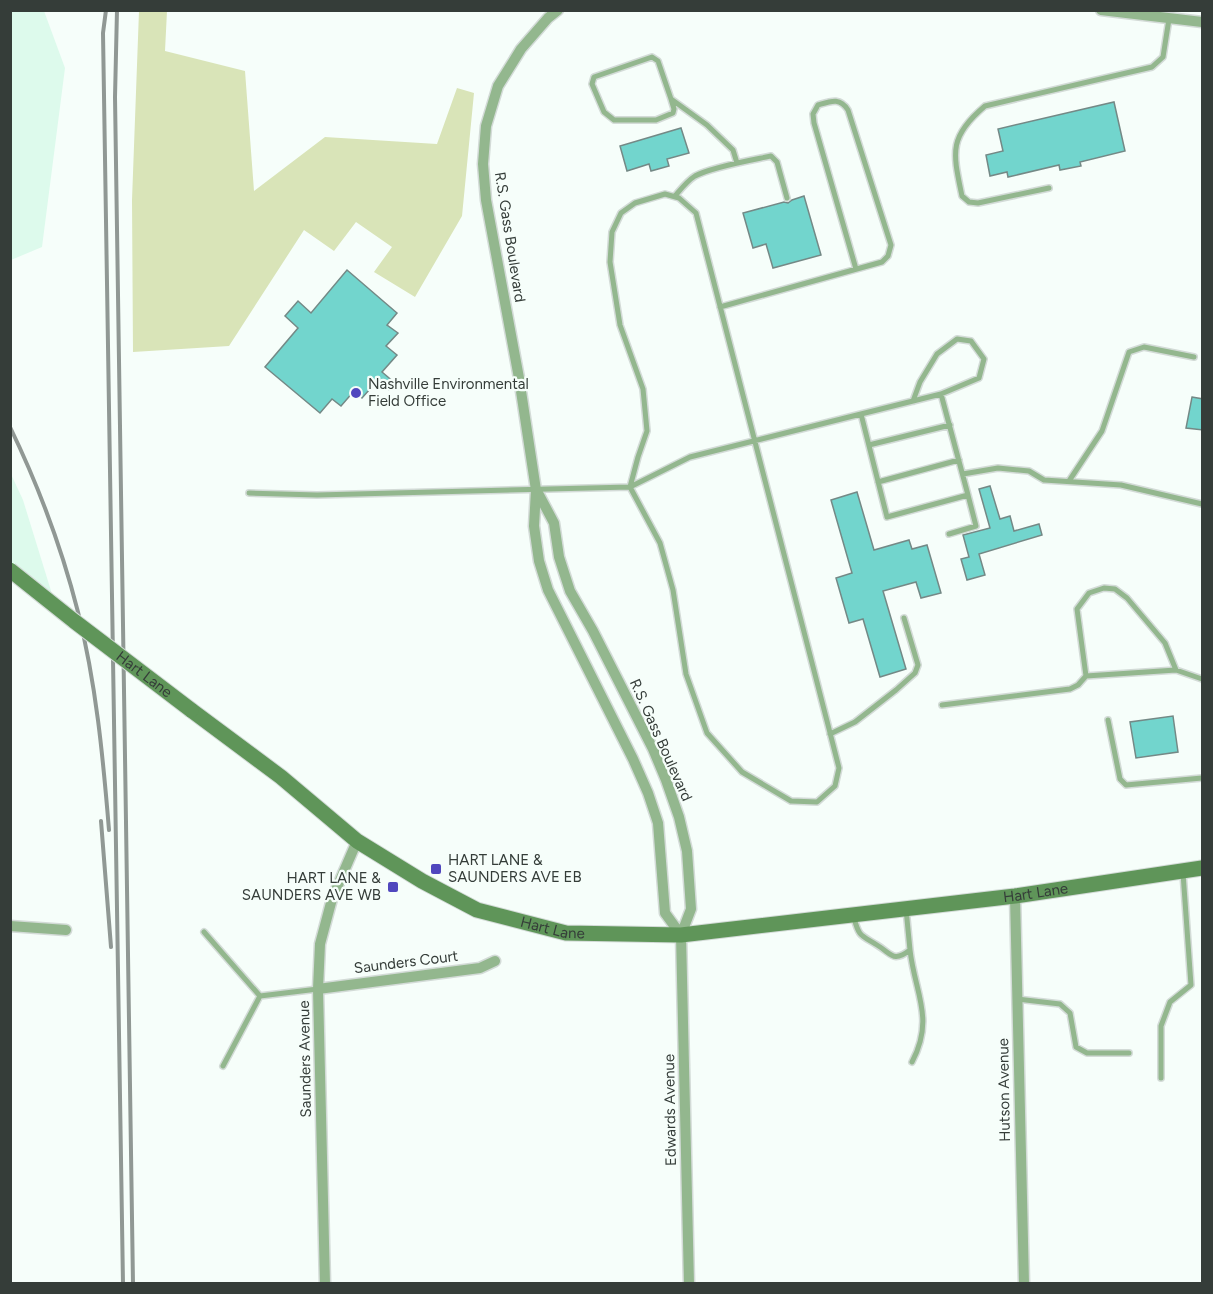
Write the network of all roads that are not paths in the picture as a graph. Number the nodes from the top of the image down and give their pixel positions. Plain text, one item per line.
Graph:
1 (558, 10) edge
2 (1101, 10) edge
3 (1169, 17) junction
4 (1203, 22) edge
5 (671, 99) junction
6 (737, 163) junction
7 (1049, 188) dead end
8 (675, 196) junction
9 (787, 198) dead end
10 (856, 269) junction
11 (720, 307) junction
12 (1194, 357) dead end
13 (941, 394) junction
14 (913, 401) junction
15 (861, 414) junction
16 (950, 425) junction
17 (753, 440) junction
18 (869, 445) junction
19 (959, 460) junction
20 (963, 478) junction
21 (879, 482) junction
22 (1069, 482) junction
23 (630, 487) junction
24 (537, 490) junction
25 (249, 493) dead end
26 (968, 495) junction
27 (1203, 504) edge
28 (949, 534) dead end
29 (10, 570) edge
30 (904, 618) dead end
31 (1176, 670) junction
32 (1086, 676) junction
33 (1203, 679) edge
34 (942, 705) dead end
35 (1108, 720) dead end
36 (830, 734) junction
37 (1203, 778) edge
38 (357, 841) junction
39 (1203, 868) edge
40 (1183, 871) junction
41 (1015, 896) junction
42 (906, 909) junction
43 (854, 916) junction
44 (10, 926) edge
45 (66, 930) dead end
46 (204, 932) dead end
47 (681, 935) junction
48 (910, 950) junction
49 (495, 961) dead end
50 (318, 989) junction
51 (260, 996) junction
52 (1017, 999) junction
53 (1129, 1053) dead end
54 (912, 1062) dead end
55 (223, 1066) dead end
56 (1161, 1078) dead end
57 (326, 1284) edge
58 (689, 1284) edge
59 (1024, 1284) edge

1 - 24 street, R.S. Gass Boulevard
2 - 3 street
3 - 4 street
3 - 7 lane
5 - 5 lane
5 - 6 lane
6 - 8 lane
6 - 9 lane
8 - 11 lane
8 - 23 lane
10 - 10 lane
10 - 11 lane
11 - 17 lane
12 - 22 lane
13 - 14 lane
13 - 14 lane
13 - 16 lane
14 - 15 lane
15 - 17 lane
15 - 18 lane
16 - 18 lane
16 - 19 lane
17 - 23 lane
17 - 36 lane
18 - 21 lane
19 - 20 lane
19 - 21 lane
20 - 22 lane
20 - 26 lane
21 - 26 lane
22 - 27 lane
23 - 24 lane
23 - 36 lane
24 - 25 lane
24 - 47 street, R.S. Gass Boulevard
24 - 47 street, R.S. Gass Boulevard
26 - 28 lane
29 - 38 main road, Hart Lane, bridge
30 - 36 lane
31 - 32 lane
31 - 32 lane
31 - 33 lane
32 - 34 lane
35 - 37 lane
38 - 47 main road, Hart Lane
38 - 50 street, Saunders Avenue
39 - 40 main road, Hart Lane
40 - 41 main road, Hart Lane
40 - 56 lane
41 - 42 main road, Hart Lane
41 - 52 street, Hutson Avenue
42 - 43 main road, Hart Lane
42 - 48 lane
43 - 47 main road, Hart Lane
43 - 48 lane
44 - 45 street
46 - 51 lane
47 - 58 street, Edwards Avenue
48 - 54 lane
49 - 50 street, Saunders Court
50 - 51 lane
50 - 57 street, Saunders Avenue
51 - 55 lane
52 - 53 lane
52 - 59 street, Hutson Avenue

